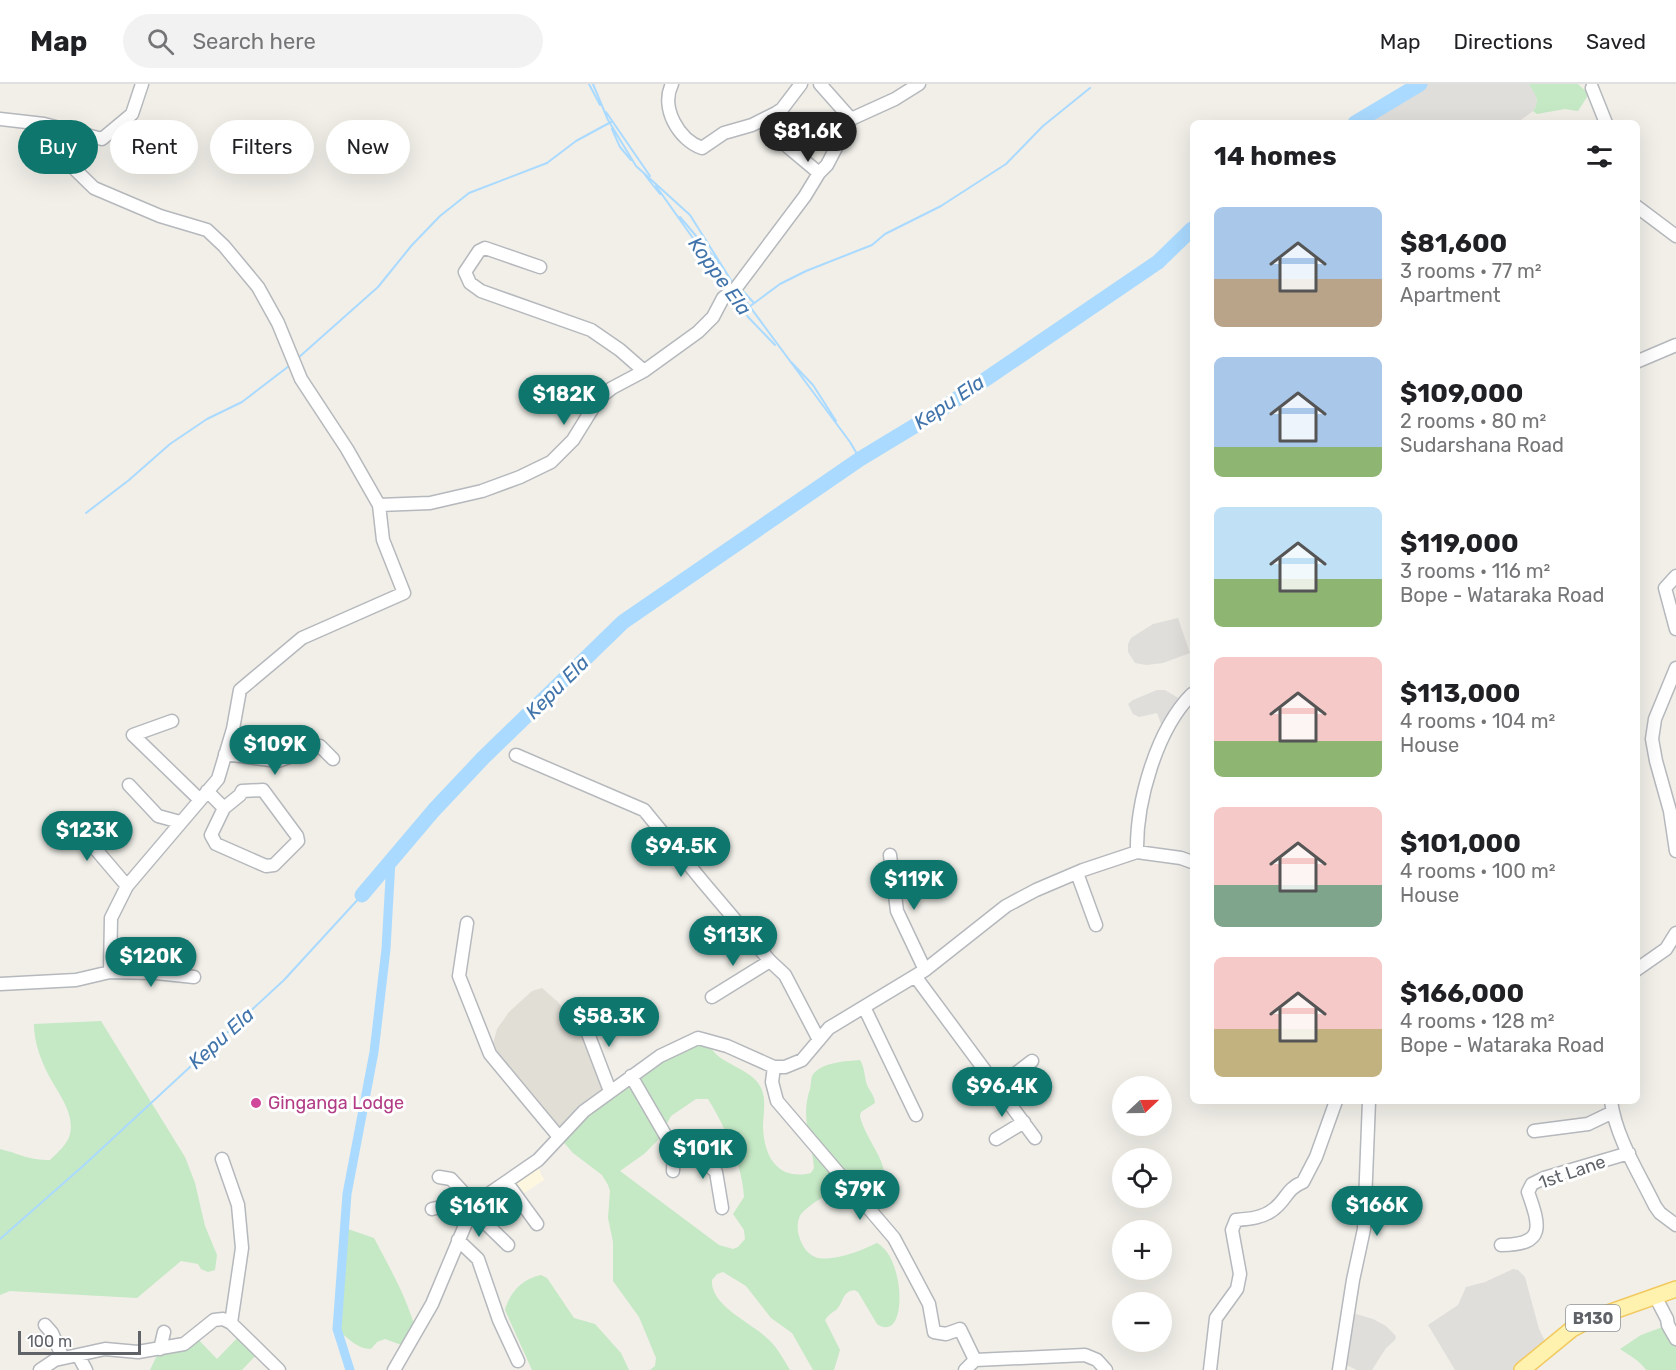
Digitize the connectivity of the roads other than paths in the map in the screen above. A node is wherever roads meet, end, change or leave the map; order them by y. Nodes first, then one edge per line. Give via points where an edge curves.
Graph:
1 (142, 84) edge
2 (672, 84) edge
3 (801, 84) edge
4 (820, 84) edge
5 (919, 84) edge
6 (1592, 88) dead end
7 (0, 119) edge
8 (764, 119) junction
9 (851, 119) junction
10 (1605, 120) edge
11 (18, 121) edge
12 (98, 138) edge
13 (819, 173) junction
14 (80, 174) edge
15 (1640, 209) edge
16 (1676, 236) edge
17 (540, 267) dead end
18 (1676, 345) edge
19 (1640, 360) edge
20 (644, 371) junction
21 (379, 505) junction
22 (1676, 576) edge
23 (1676, 627) edge
24 (1676, 668) edge
25 (1190, 696) edge
26 (172, 721) dead end
27 (225, 754) junction
28 (516, 755) dead end
29 (333, 759) dead end
30 (129, 785) dead end
31 (203, 795) junction
32 (224, 808) junction
33 (70, 819) dead end
34 (180, 822) junction
35 (1676, 851) edge
36 (1137, 852) junction
37 (890, 855) dead end
38 (1190, 861) edge
39 (1077, 873) junction
40 (127, 886) junction
41 (467, 923) dead end
42 (1096, 925) dead end
43 (1676, 933) edge
44 (770, 961) junction
45 (1640, 967) edge
46 (110, 972) junction
47 (920, 973) junction
48 (194, 977) dead end
49 (0, 984) edge
50 (712, 997) dead end
51 (864, 1007) junction
52 (580, 1015) dead end
53 (819, 1040) junction
54 (1032, 1061) dead end
55 (774, 1067) junction
56 (631, 1076) junction
57 (998, 1087) junction
58 (610, 1091) junction
59 (1335, 1104) edge
60 (1369, 1104) edge
61 (1612, 1106) edge
62 (916, 1114) dead end
63 (1024, 1122) junction
64 (1534, 1131) dead end
65 (559, 1137) junction
66 (996, 1138) dead end
67 (1035, 1138) dead end
68 (1629, 1153) junction
69 (675, 1156) junction
70 (222, 1158) dead end
71 (673, 1171) dead end
72 (439, 1177) dead end
73 (507, 1183) junction
74 (473, 1207) junction
75 (722, 1208) dead end
76 (432, 1209) dead end
77 (537, 1224) dead end
78 (1676, 1225) edge
79 (458, 1240) junction
80 (508, 1245) dead end
81 (1501, 1245) dead end
82 (1676, 1289) edge
83 (1655, 1296) junction
84 (231, 1323) junction
85 (45, 1325) dead end
86 (164, 1332) dead end
87 (1676, 1339) edge
88 (160, 1348) junction
89 (78, 1355) junction
90 (63, 1358) junction
91 (518, 1360) dead end
92 (975, 1360) junction
93 (40, 1370) edge
94 (86, 1370) edge
95 (279, 1370) edge
96 (394, 1370) edge
97 (964, 1370) edge
98 (1106, 1370) edge
99 (1210, 1370) edge
100 (1339, 1370) edge
101 (1522, 1370) edge

1 - 12 street via 132,114 102,139
2 - 8 street via 667,93 669,110 680,132 693,145 702,148 724,134
3 - 8 street via 782,109
4 - 9 street
5 - 9 street
6 - 10 street
7 - 11 street
8 - 13 street via 782,142
9 - 13 street
13 - 20 street via 736,288 723,298 713,317
14 - 21 street via 94,188 160,216 207,230 224,246 258,287 301,379
15 - 16 street
17 - 20 street via 485,248 479,250 465,272 470,283 481,291 591,330
18 - 19 street
20 - 21 street via 599,398 573,440 550,462 482,491 430,503
21 - 27 street via 383,540 404,592 302,638 240,690
22 - 23 street via 1665,588
24 - 35 street via 1652,739
25 - 36 street via 1167,730 1149,774 1137,828
26 - 31 street via 133,735
27 - 29 street via 278,761 320,746
27 - 31 street via 218,779
28 - 44 street via 644,810
30 - 34 street via 158,816
31 - 32 street
31 - 34 street
32 - 32 street via 242,791 263,790 298,841 274,865 266,866 216,844 211,835
33 - 40 street
34 - 40 street
36 - 38 street
36 - 39 street
37 - 47 street via 897,911
39 - 42 street
39 - 47 street via 1006,906
40 - 46 street via 111,918
41 - 65 street via 459,976 490,1054
43 - 45 street via 1666,949
44 - 50 street
44 - 53 street via 785,975
46 - 48 street
46 - 49 street via 76,980
47 - 51 street
47 - 57 street
51 - 53 street via 829,1028
51 - 62 street
52 - 58 street
53 - 55 street via 802,1059 785,1067
54 - 57 street
55 - 56 street via 698,1038 660,1056
55 - 92 street via 772,1082 777,1101 894,1238 929,1304 934,1332 946,1334 960,1329
56 - 58 street
56 - 69 street
57 - 63 street
58 - 65 street
59 - 99 street via 1317,1157 1303,1182 1292,1187 1274,1209 1256,1218 1236,1220 1232,1230 1240,1274 1237,1289 1216,1318
60 - 100 street via 1364,1228
61 - 64 street via 1588,1124
61 - 68 street
63 - 66 street
63 - 67 street
65 - 73 street via 538,1160
68 - 78 street via 1655,1206
68 - 81 street, 1st Lane via 1532,1184 1528,1192 1538,1229 1533,1238 1517,1245
69 - 71 street
69 - 75 street via 699,1157 716,1172
70 - 84 street via 238,1206 242,1248
72 - 74 street via 451,1179
73 - 74 street
73 - 77 street
74 - 76 street via 453,1204
74 - 79 street
74 - 80 street
79 - 91 street via 478,1259
79 - 96 street via 432,1304
82 - 83 main road, B130
83 - 87 street
83 - 101 main road, B130 via 1572,1329
84 - 88 street via 214,1320 184,1344
84 - 95 street
85 - 90 street
86 - 88 street
88 - 89 street via 138,1352 105,1349
89 - 90 street
89 - 94 street
90 - 93 street
92 - 97 street
92 - 98 street via 1085,1355

